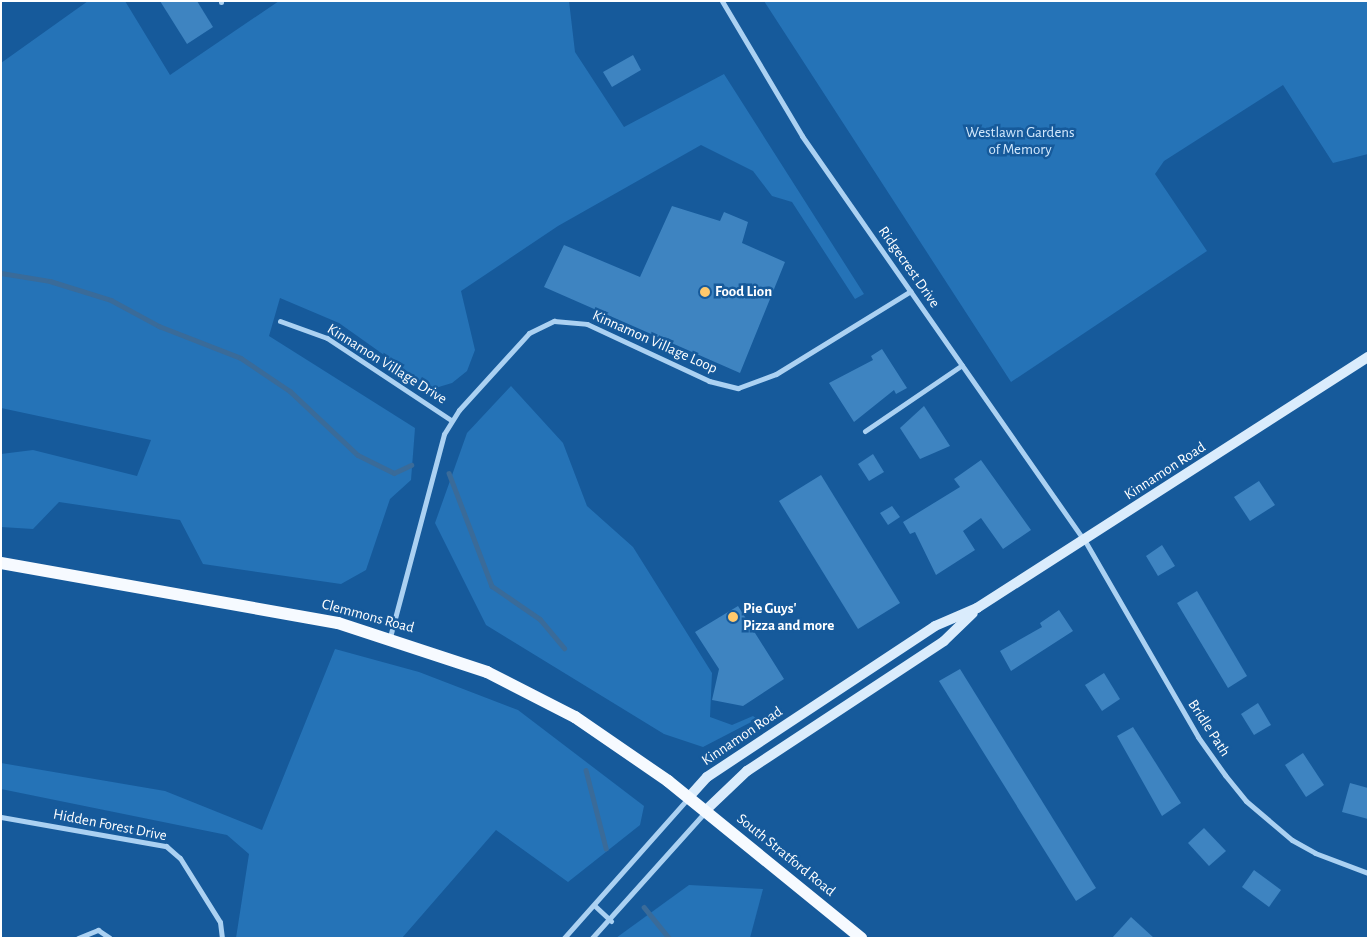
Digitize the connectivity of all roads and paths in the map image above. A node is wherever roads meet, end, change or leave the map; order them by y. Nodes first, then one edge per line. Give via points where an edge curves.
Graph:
1 (722, 1) edge
2 (911, 291) junction
3 (280, 321) dead end
4 (1368, 358) edge
5 (962, 365) junction
6 (452, 420) junction
7 (865, 431) dead end
8 (1085, 541) junction
9 (1, 563) edge
10 (977, 608) junction
11 (390, 637) junction
12 (689, 797) junction
13 (706, 810) junction
14 (1, 817) edge
15 (1368, 873) edge
16 (595, 906) junction
17 (611, 921) junction
18 (78, 938) edge
19 (110, 938) edge
20 (222, 938) edge
21 (564, 938) edge
22 (592, 938) edge
23 (861, 938) edge

1 - 2 street, Ridgecrest Drive via 802,136
2 - 5 street, Ridgecrest Drive
2 - 6 street, Kinnamon Village Loop via 776,374 738,388 709,381 587,324 544,324 518,341
3 - 6 street, Kinnamon Village Drive via 327,338
4 - 8 main road, Kinnamon Road
5 - 7 street
5 - 8 street, Ridgecrest Drive
6 - 11 street, Kinnamon Village Loop via 434,461
8 - 10 main road, Kinnamon Road
8 - 15 street, Bridle Path via 1198,737 1246,801 1315,854
9 - 11 main road, Clemmons Road via 296,614
10 - 12 main road, Kinnamon Road via 935,626 860,675 707,777
10 - 13 main road, Kinnamon Road via 944,641 747,771
11 - 12 main road, Clemmons Road via 487,672 538,697
12 - 13 main road, South Stratford Road
12 - 16 street, Kinnamon Road
13 - 17 street, Kinnamon Road
13 - 23 main road, South Stratford Road
14 - 20 street, Hidden Forest Drive via 166,846 180,858 220,922
16 - 17 street
16 - 21 street, Kinnamon Road
17 - 22 street, Kinnamon Road
18 - 19 street via 98,930

